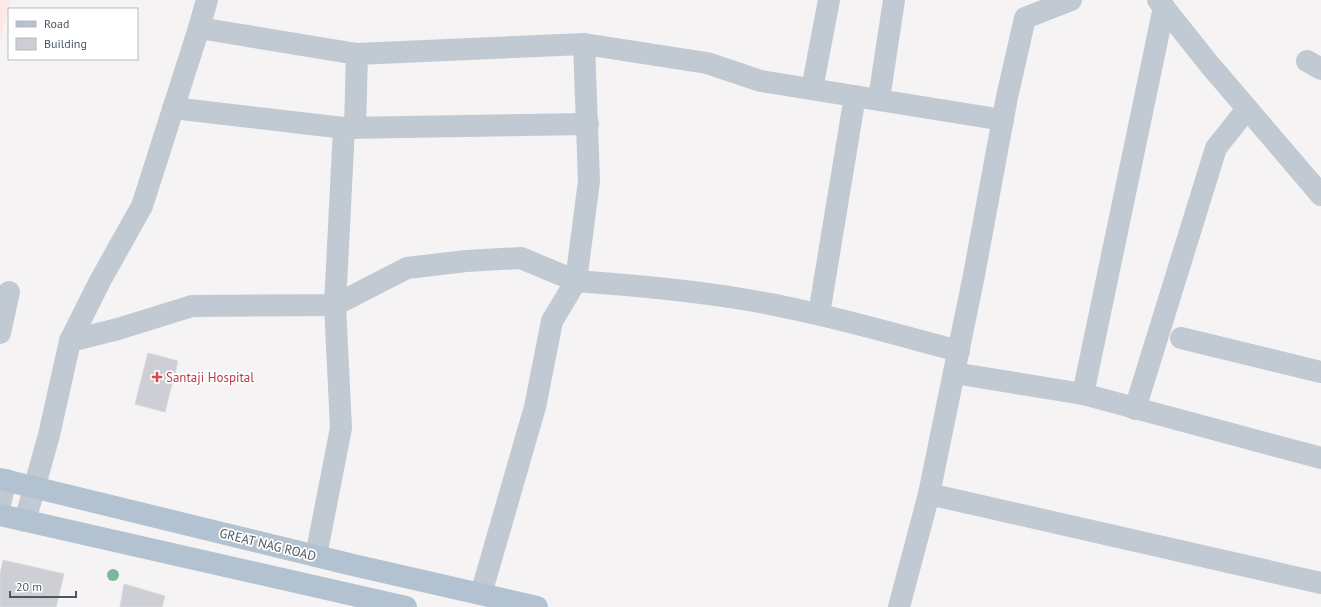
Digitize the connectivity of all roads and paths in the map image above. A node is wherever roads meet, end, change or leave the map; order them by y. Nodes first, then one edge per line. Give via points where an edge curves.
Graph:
1 (207, 0) edge
2 (829, 0) edge
3 (894, 0) edge
4 (1071, 0) edge
5 (1161, 4) edge
6 (199, 28) junction
7 (584, 44) junction
8 (357, 54) junction
9 (812, 89) junction
10 (855, 96) junction
11 (879, 99) junction
12 (174, 108) junction
13 (1248, 109) junction
14 (1003, 120) junction
15 (588, 124) junction
16 (349, 128) junction
17 (1321, 195) edge
18 (576, 281) junction
19 (9, 292) dead end
20 (335, 305) junction
21 (819, 314) junction
22 (0, 333) edge
23 (1181, 338) dead end
24 (70, 341) junction
25 (959, 351) junction
26 (954, 372) junction
27 (1321, 372) edge
28 (1083, 394) junction
29 (1135, 409) junction
30 (1321, 458) edge
31 (3, 480) edge
32 (35, 487) junction
33 (929, 494) junction
34 (0, 504) edge
35 (0, 515) edge
36 (25, 521) junction
37 (316, 556) junction
38 (1321, 583) edge
39 (481, 594) junction
40 (406, 607) edge
41 (537, 607) edge
42 (899, 607) edge

1 - 6 street
2 - 9 street
3 - 11 street
4 - 14 street via 1025,18
5 - 13 street
5 - 28 street
6 - 8 street
6 - 12 street
7 - 8 street
7 - 9 street via 707,63 761,81
7 - 15 street
8 - 16 street
9 - 10 street
10 - 11 street
10 - 21 street
11 - 14 street
12 - 16 street
12 - 24 street via 142,206
13 - 17 street
13 - 29 street via 1216,148
14 - 25 street
15 - 16 street
15 - 18 street via 589,181
16 - 20 street
18 - 20 street via 521,258 466,261 407,268
18 - 21 street via 623,284 742,299
18 - 39 street via 552,321 535,407
19 - 22 street
20 - 24 street via 192,306
20 - 37 street via 341,428
21 - 25 street
23 - 27 street
24 - 32 street
25 - 26 street
26 - 28 street
26 - 33 street
28 - 29 street
29 - 30 street
31 - 32 main road, GREAT NAG ROAD
31 - 34 street
32 - 36 street
32 - 37 main road, GREAT NAG ROAD
33 - 38 street
33 - 42 street
35 - 36 main road
36 - 40 main road
37 - 39 main road, GREAT NAG ROAD
39 - 41 main road, GREAT NAG ROAD

